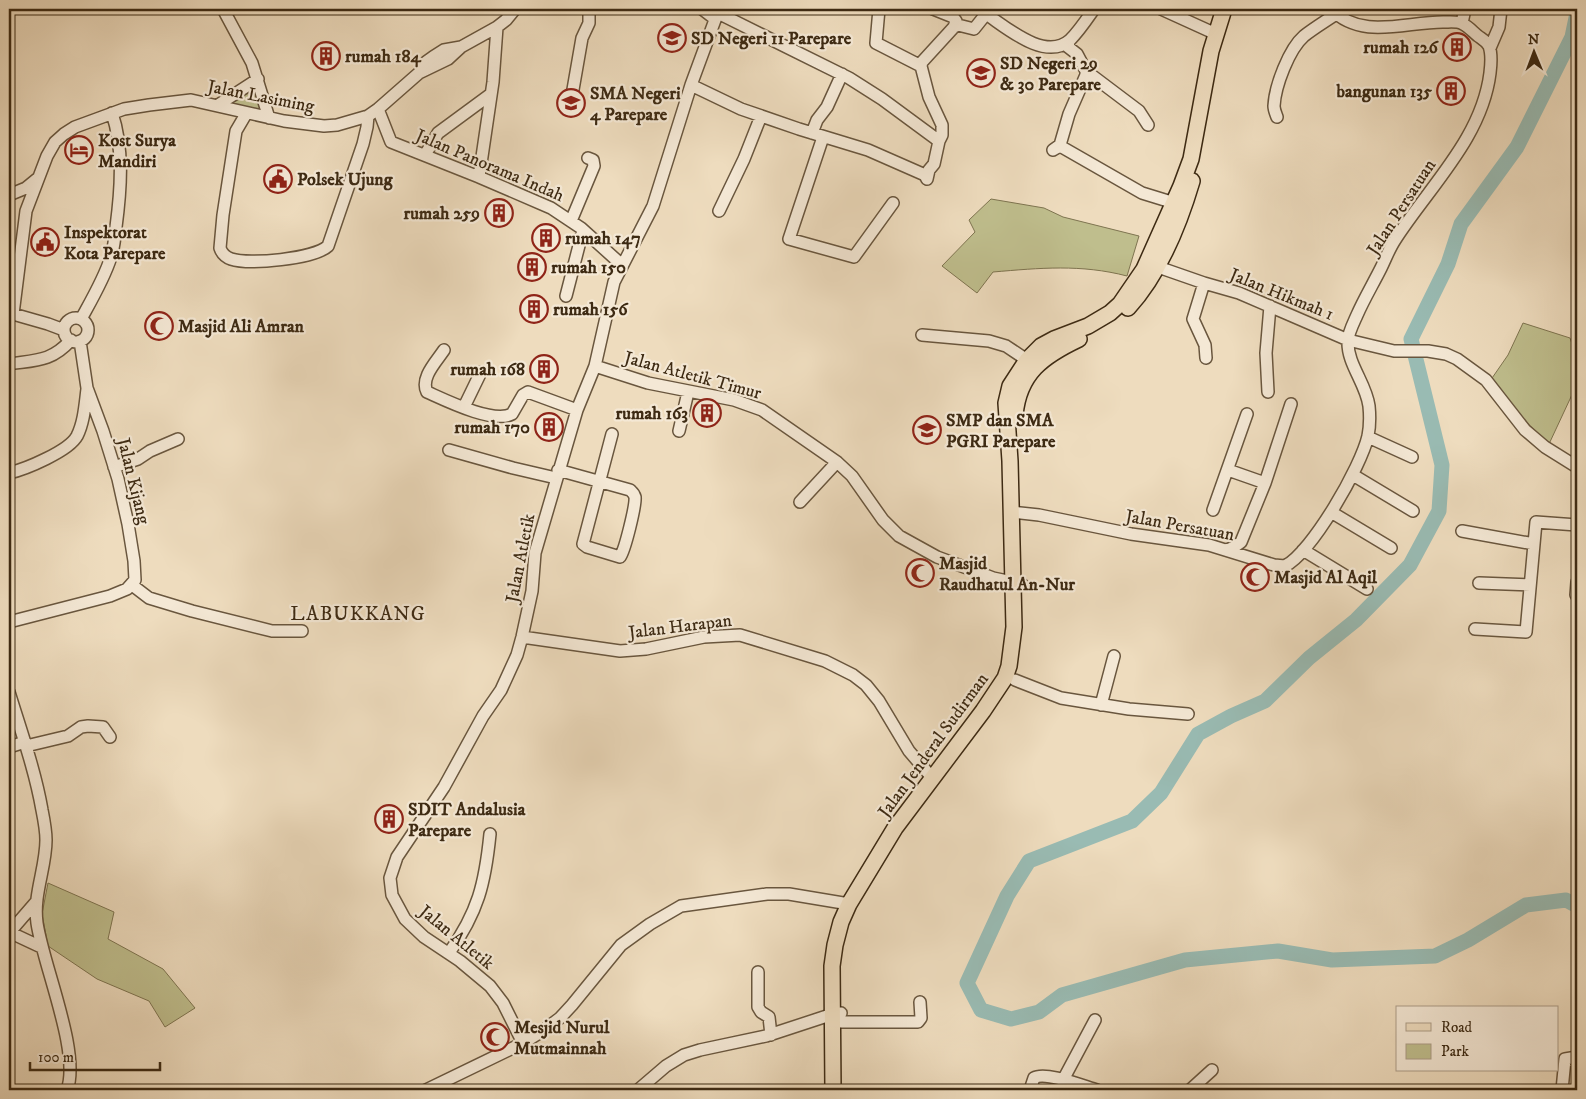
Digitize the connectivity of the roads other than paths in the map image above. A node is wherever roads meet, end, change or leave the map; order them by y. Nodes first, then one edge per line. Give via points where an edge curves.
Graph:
1 (223, 9) edge
2 (515, 9) edge
3 (590, 9) edge
4 (702, 9) edge
5 (879, 9) edge
6 (933, 9) edge
7 (1094, 9) edge
8 (1164, 9) edge
9 (1224, 9) edge
10 (1232, 9) edge
11 (1466, 9) edge
12 (1501, 9) edge
13 (988, 11) edge
14 (1334, 11) edge
15 (717, 13) edge
16 (1462, 23) junction
17 (496, 26) junction
18 (954, 27) junction
19 (1216, 34) junction
20 (1069, 41) junction
21 (1490, 48) junction
22 (921, 66) junction
23 (1086, 71) junction
24 (842, 74) junction
25 (258, 79) junction
26 (691, 85) junction
27 (491, 94) junction
28 (571, 101) dead end
29 (218, 105) junction
30 (378, 109) junction
31 (112, 113) junction
32 (246, 114) junction
33 (368, 116) junction
34 (761, 116) junction
35 (1277, 117) dead end
36 (269, 118) junction
37 (1148, 125) dead end
38 (812, 133) junction
39 (824, 137) junction
40 (939, 141) junction
41 (425, 156) junction
42 (588, 158) dead end
43 (479, 177) junction
44 (37, 179) junction
45 (9, 196) edge
46 (893, 203) dead end
47 (1179, 205) junction
48 (26, 210) junction
49 (719, 211) dead end
50 (571, 220) junction
51 (583, 230) junction
52 (622, 265) junction
53 (1158, 267) junction
54 (1204, 284) junction
55 (566, 296) dead end
56 (1270, 306) junction
57 (11, 314) edge
58 (80, 319) junction
59 (64, 330) junction
60 (922, 335) dead end
61 (1348, 340) junction
62 (75, 341) junction
63 (444, 350) dead end
64 (1206, 358) dead end
65 (1027, 360) junction
66 (9, 364) edge
67 (595, 366) junction
68 (481, 372) dead end
69 (87, 388) junction
70 (688, 392) junction
71 (1268, 392) dead end
72 (1291, 404) dead end
73 (464, 407) junction
74 (577, 410) junction
75 (1248, 414) dead end
76 (679, 431) dead end
77 (612, 434) dead end
78 (1368, 437) junction
79 (178, 439) dead end
80 (449, 450) dead end
81 (1412, 457) dead end
82 (837, 462) junction
83 (114, 467) junction
84 (1577, 467) edge
85 (1228, 470) junction
86 (9, 473) edge
87 (557, 474) junction
88 (1353, 474) junction
89 (599, 482) junction
90 (1265, 483) junction
91 (800, 502) dead end
92 (1213, 510) dead end
93 (1413, 511) dead end
94 (1331, 512) junction
95 (1016, 513) junction
96 (1577, 525) edge
97 (1462, 531) dead end
98 (1534, 544) junction
99 (1391, 548) dead end
100 (1227, 550) junction
101 (1304, 550) junction
102 (1577, 582) edge
103 (1479, 583) dead end
104 (1018, 584) junction
105 (132, 585) junction
106 (1530, 585) junction
107 (1367, 589) dead end
108 (1577, 595) edge
109 (9, 622) edge
110 (1475, 629) dead end
111 (302, 632) dead end
112 (522, 638) junction
113 (1114, 656) dead end
114 (1015, 680) junction
115 (9, 692) edge
116 (1101, 705) junction
117 (1188, 714) dead end
118 (110, 737) dead end
119 (25, 744) junction
120 (9, 747) edge
121 (935, 776) junction
122 (908, 820) junction
123 (490, 834) dead end
124 (35, 903) junction
125 (849, 904) junction
126 (9, 932) edge
127 (42, 948) junction
128 (449, 953) junction
129 (758, 972) dead end
130 (920, 1002) dead end
131 (838, 1016) junction
132 (1095, 1020) dead end
133 (771, 1034) junction
134 (523, 1043) junction
135 (1577, 1057) edge
136 (1212, 1070) dead end
137 (1064, 1080) junction
138 (67, 1090) edge
139 (426, 1090) edge
140 (638, 1090) edge
141 (833, 1090) edge
142 (843, 1090) edge
143 (1030, 1090) edge
144 (1095, 1090) edge
145 (1190, 1090) edge
146 (1562, 1090) edge

1 - 25 street
2 - 17 street, Jalan Lasiming
3 - 28 street
4 - 15 street
5 - 22 street via 876,43
6 - 18 street via 953,17 956,21
7 - 20 street
8 - 19 street
9 - 19 main road, Jalan Jenderal Sudirman
10 - 47 main road, Jalan Jenderal Sudirman via 1215,72 1200,154
11 - 16 street
12 - 21 street via 1499,27
13 - 18 street via 974,29 958,24
13 - 20 street via 1029,43 1060,46
14 - 16 street via 1359,24 1384,28 1438,22
14 - 35 street via 1305,35 1290,56 1276,94 1274,108
15 - 24 street
15 - 26 street, Jalan Atletik
16 - 21 street
17 - 27 street
17 - 30 street, Jalan Lasiming via 461,47 444,50 426,62 419,73
18 - 22 street
19 - 47 main road, Jalan Jenderal Sudirman
20 - 23 street via 1068,47 1077,54
21 - 61 street, Jalan Persatuan via 1491,69 1486,98 1473,128 1388,252
22 - 40 street via 926,91 942,125
23 - 37 street via 1139,111
23 - 47 street via 1060,145 1053,150 1060,146 1142,193
24 - 38 street
24 - 40 street
25 - 29 street
25 - 36 street
26 - 34 street
26 - 52 street, Jalan Atletik via 653,206
27 - 41 street via 438,133
27 - 43 street
29 - 31 street, Jalan Lasiming via 191,100
29 - 32 street, Jalan Lasiming
30 - 33 street, Jalan Lasiming
30 - 41 street, Jalan Panorama Indah via 391,142
31 - 44 street, Jalan Lasiming via 64,134 46,156
31 - 58 street via 121,168 114,243 96,294
32 - 33 street via 236,131 220,248 230,259 248,261 283,259 317,252 328,246 363,144
32 - 36 street, Jalan Lasiming
33 - 36 street, Jalan Lasiming via 324,126
34 - 38 street
34 - 49 street
38 - 39 street
39 - 40 street via 868,150 925,175 927,179
39 - 46 street via 790,239 854,257
41 - 43 street, Jalan Panorama Indah
42 - 50 street via 593,160 594,166
43 - 50 street, Jalan Panorama Indah
44 - 45 street
44 - 48 street, Jalan Lasiming
45 - 48 street
47 - 53 main road, Jalan Jenderal Sudirman
47 - 65 main road, Jalan Jenderal Sudirman via 1144,269 1120,304 1088,326 1042,346
48 - 57 street, Jalan Lasiming
50 - 51 street, Jalan Panorama Indah
51 - 52 street, Jalan Panorama Indah
51 - 55 street
52 - 67 street, Jalan Atletik via 610,296
53 - 54 street, Jalan Hikmah 1
53 - 95 main road, Jalan Jenderal Sudirman via 1118,318 1108,326 1056,350 1039,362 1022,385 1014,416 1020,481
54 - 56 street, Jalan Hikmah 1 via 1239,293
54 - 64 street via 1193,319 1205,345
56 - 61 street, Jalan Hikmah 1
56 - 71 street via 1266,353
57 - 59 street
58 - 59 street via 69,320
58 - 62 street via 86,322 88,330 86,337
59 - 62 street via 66,336
60 - 65 street via 990,342 1006,346
61 - 78 street, Jalan Persatuan via 1366,391 1370,422
61 - 84 street, Jalan Hikmah 1 via 1394,351 1446,354 1457,359 1486,380 1525,430
62 - 66 street via 48,358
62 - 69 street
63 - 73 street via 426,378 425,390
65 - 95 main road, Jalan Jenderal Sudirman via 1010,386 1006,403
67 - 70 street, Jalan Atletik Timur
67 - 74 street, Jalan Atletik
68 - 73 street
69 - 83 street, Jalan Kijang
69 - 86 street via 81,425 73,442
70 - 76 street
70 - 82 street, Jalan Atletik Timur via 734,400 762,410
72 - 90 street
73 - 74 street via 508,416 523,394 528,392
74 - 87 street, Jalan Atletik
75 - 85 street
77 - 89 street
78 - 81 street
78 - 88 street, Jalan Persatuan
79 - 83 street
80 - 87 street via 512,468
82 - 91 street
82 - 104 street, Jalan Atletik Timur via 852,476 883,520 899,536 937,557
83 - 105 street, Jalan Kijang via 134,561 135,580
85 - 90 street
85 - 92 street
87 - 89 street
87 - 112 street, Jalan Atletik via 535,553 532,591
88 - 93 street
88 - 94 street, Jalan Persatuan
89 - 89 street via 630,490 634,496 629,531 622,555 618,558 587,548 584,544
90 - 100 street via 1241,542
94 - 99 street
94 - 101 street, Jalan Persatuan
95 - 100 street, Jalan Persatuan via 1039,514
95 - 104 main road, Jalan Jenderal Sudirman
96 - 98 street via 1536,522
97 - 98 street
98 - 106 street
100 - 101 street, Jalan Persatuan via 1284,566
101 - 107 street
102 - 108 street
103 - 106 street
104 - 114 main road, Jalan Jenderal Sudirman via 1022,652
104 - 121 main road, Jalan Jenderal Sudirman via 1012,650 1005,678
105 - 109 street via 110,596
105 - 111 street via 149,598 192,611 272,631
106 - 110 street via 1526,632
112 - 121 street, Jalan Harapan via 620,651 704,637 740,635 825,661 866,685 909,751 928,773
112 - 128 street, Jalan Atletik via 501,690 444,788 397,857 390,878 392,895 405,919 424,937
113 - 116 street
114 - 116 street via 1060,698
114 - 122 main road, Jalan Jenderal Sudirman via 987,721
115 - 119 street
116 - 117 street
118 - 119 street via 103,727 88,726 68,736
119 - 120 street
119 - 124 street via 39,790 46,838
121 - 122 main road, Jalan Jenderal Sudirman
122 - 125 main road, Jalan Jenderal Sudirman via 876,858
122 - 131 main road, Jalan Jenderal Sudirman via 852,923 840,963
123 - 128 street via 486,870 475,911
124 - 126 street
124 - 127 street
125 - 131 main road, Jalan Jenderal Sudirman via 841,922 832,966
125 - 134 street via 767,894 681,906 621,945 560,1018
126 - 127 street
127 - 138 street via 70,1058
128 - 134 street, Jalan Atletik via 490,986 503,1003
129 - 133 street via 758,1007 760,1012 769,1016
130 - 131 street via 921,1018 918,1022
131 - 133 street
131 - 141 main road, Jalan Jenderal Sudirman
131 - 142 main road, Jalan Jenderal Sudirman
132 - 137 street
133 - 140 street via 684,1055
134 - 139 street
135 - 146 street via 1565,1059
136 - 145 street
137 - 143 street via 1036,1076
137 - 144 street

